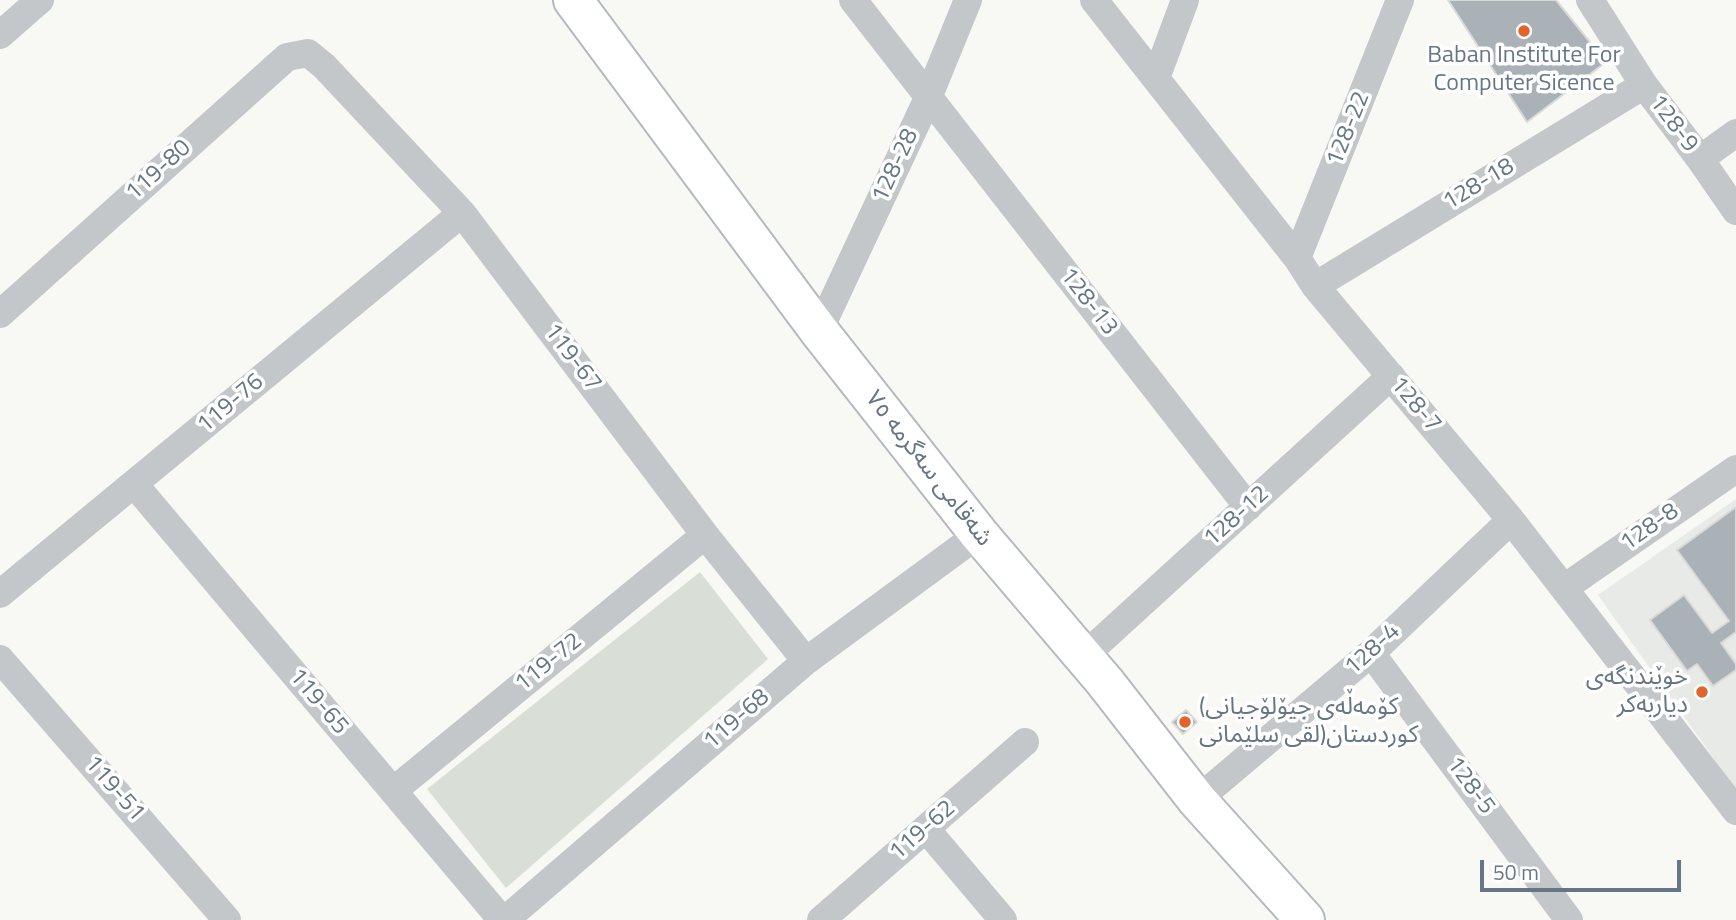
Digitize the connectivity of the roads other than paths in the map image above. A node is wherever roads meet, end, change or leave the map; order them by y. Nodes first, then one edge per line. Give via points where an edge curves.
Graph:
1 (40, 0) edge
2 (573, 0) edge
3 (853, 0) edge
4 (968, 0) edge
5 (1094, 0) edge
6 (1185, 0) edge
7 (1401, 0) edge
8 (1590, 0) edge
9 (0, 35) edge
10 (324, 66) joint
11 (1156, 78) junction
12 (1644, 85) junction
13 (928, 97) junction
14 (1736, 133) edge
15 (1700, 159) junction
16 (1736, 211) edge
17 (462, 213) junction
18 (1297, 258) junction
19 (1315, 286) junction
20 (0, 314) edge
21 (819, 331) junction
22 (1391, 376) junction
23 (1736, 469) edge
24 (134, 484) junction
25 (1248, 507) junction
26 (1511, 520) junction
27 (979, 534) junction
28 (705, 535) junction
29 (1564, 588) junction
30 (0, 594) edge
31 (1371, 653) junction
32 (1083, 657) junction
33 (0, 659) edge
34 (806, 661) junction
35 (1025, 742) dead end
36 (393, 791) junction
37 (1196, 800) junction
38 (1736, 811) edge
39 (926, 829) junction
40 (227, 920) edge
41 (504, 920) edge
42 (821, 920) edge
43 (1003, 920) edge
44 (1305, 920) edge
45 (1569, 920) edge

1 - 9 street
2 - 21 street, شەقامی سەگرمە ٧٥
3 - 13 street, 128-13
4 - 13 street, 128-28
5 - 11 street, 128-7
6 - 11 street
7 - 18 street, 128-22
8 - 12 street, 128-9
10 - 17 street, 119-67
10 - 20 street, 119-80 via 309,53 287,57
11 - 18 street, 128-7
12 - 15 street, 128-9
12 - 19 street, 128-18
13 - 21 street, 128-28
13 - 25 street, 128-13
14 - 15 street
15 - 16 street, 128-9
17 - 24 street, 119-76
17 - 28 street, 119-67
18 - 19 street, 128-7
19 - 22 street, 128-7
21 - 27 street, شەقامی سەگرمە ٧٥
22 - 25 street, 128-12
22 - 26 street, 128-7
23 - 29 street, 128-8
24 - 30 street, 119-76
24 - 36 street, 119-65
25 - 32 street, 128-12
26 - 29 street, 128-7
26 - 31 street, 128-4
27 - 32 street, شەقامی سەگرمە ٧٥
27 - 34 street, 119-68
28 - 34 street, 119-67
28 - 36 street, 119-72
29 - 38 street, 128-7
31 - 37 street, 128-4
31 - 45 street, 128-5
32 - 37 street, شەقامی سەگرمە ٧٥
33 - 40 street, 119-51
34 - 41 street, 119-68
35 - 39 street, 119-62
36 - 41 street, 119-65
37 - 44 street, شەقامی سەگرمە ٧٥
39 - 42 street, 119-62
39 - 43 street

